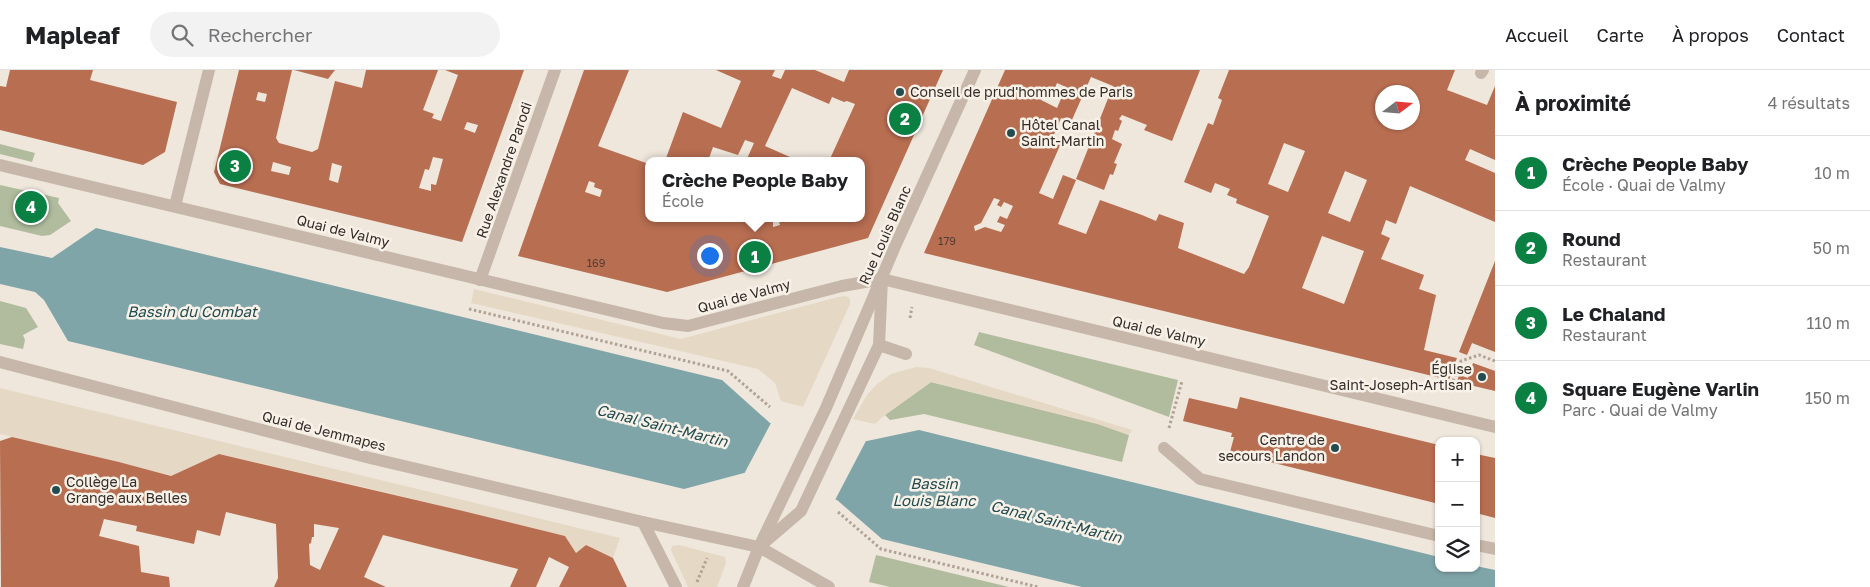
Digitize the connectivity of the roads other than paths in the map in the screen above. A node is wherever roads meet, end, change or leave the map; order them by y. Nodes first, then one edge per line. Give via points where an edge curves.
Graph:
1 (209, 70) edge
2 (555, 70) edge
3 (975, 70) edge
4 (0, 164) edge
5 (176, 206) junction
6 (882, 279) junction
7 (480, 280) junction
8 (879, 345) junction
9 (906, 354) dead end
10 (0, 362) edge
11 (1495, 427) edge
12 (1164, 448) dead end
13 (643, 522) junction
14 (1435, 535) edge
15 (759, 546) junction
16 (1480, 546) edge
17 (1495, 549) edge
18 (676, 587) edge
19 (743, 587) edge
20 (830, 587) edge

1 - 5 street
2 - 7 street, Rue Alexandre Parodi
3 - 6 street, Rue Louis Blanc
4 - 5 street, Quai de Valmy
5 - 7 street, Quai de Valmy
6 - 7 street, Quai de Valmy via 842,286 688,326
6 - 8 street
6 - 11 street, Quai de Valmy
6 - 15 street, Rue Louis Blanc
8 - 9 street
8 - 15 street via 801,511
10 - 13 street, Quai de Jemmapes via 370,458
12 - 14 street via 1200,479
13 - 15 street, Quai de Jemmapes
13 - 18 street
15 - 19 street
15 - 20 street, Quai de Jemmapes
16 - 17 street

